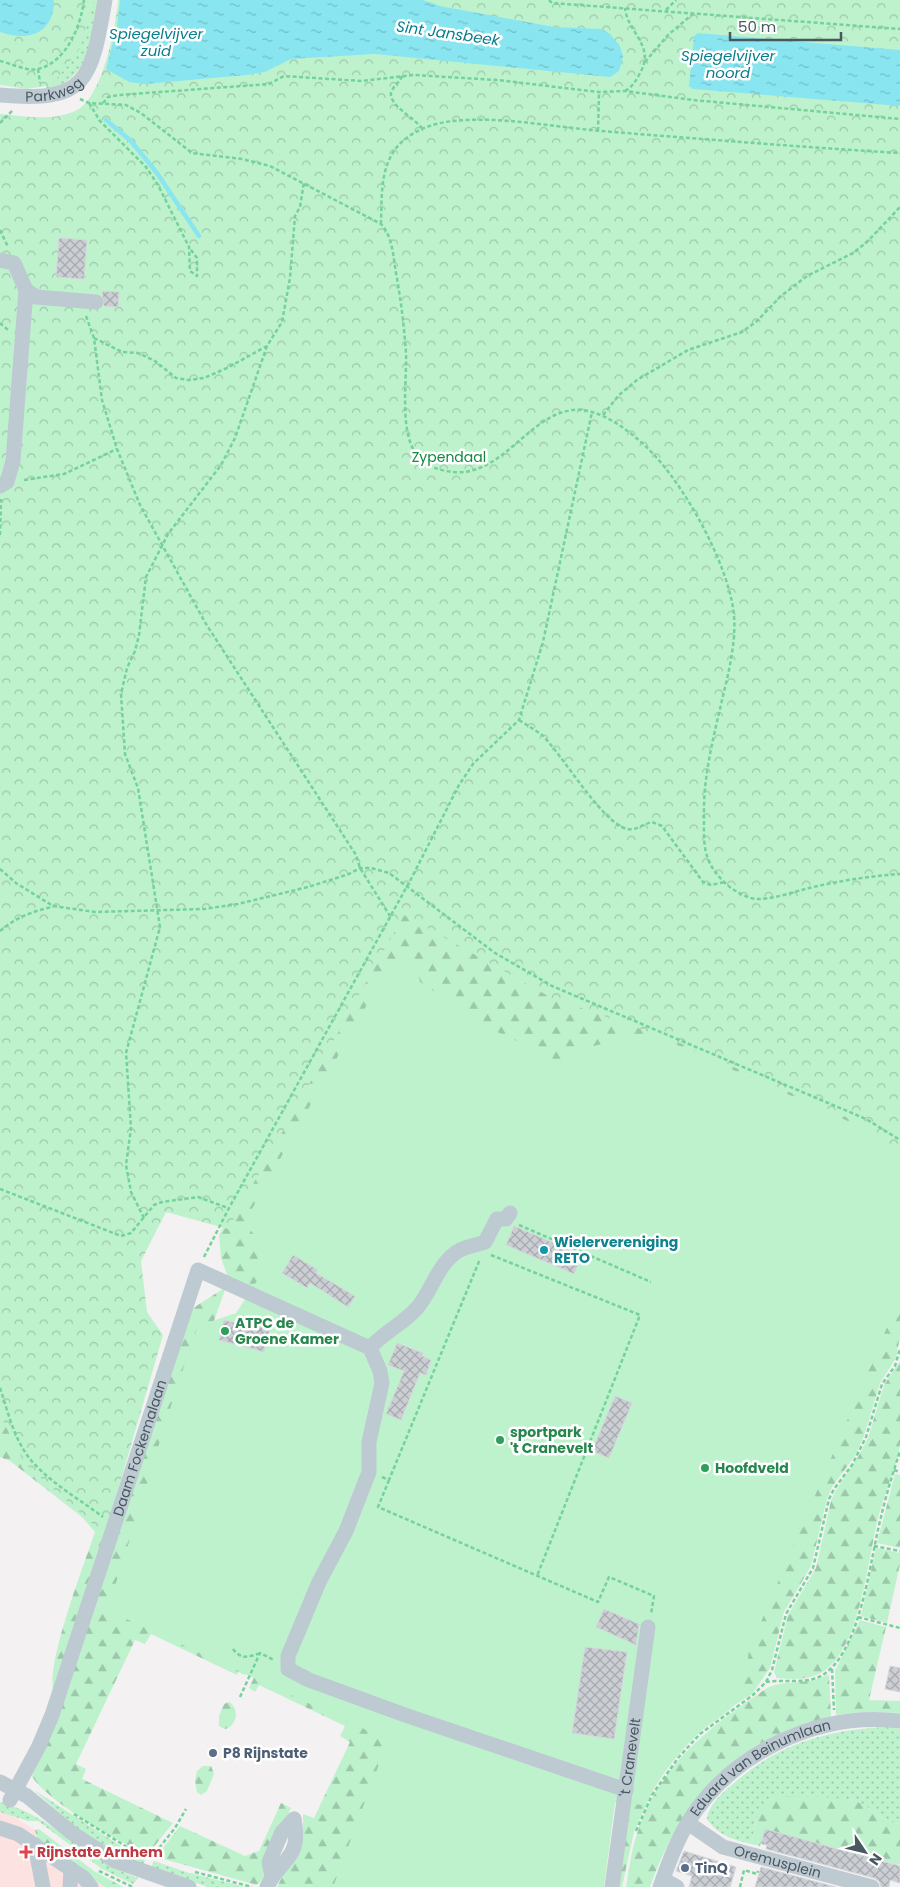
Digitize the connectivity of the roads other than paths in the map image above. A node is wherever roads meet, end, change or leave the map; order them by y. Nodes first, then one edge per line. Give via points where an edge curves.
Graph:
1 (105, 0) edge
2 (0, 95) edge
3 (0, 260) edge
4 (26, 290) junction
5 (96, 302) dead end
6 (3, 487) edge
7 (508, 1216) road end
8 (370, 1348) junction
9 (648, 1627) road end
10 (900, 1721) edge
11 (0, 1782) edge
12 (626, 1790) junction
13 (9, 1795) edge
14 (688, 1823) junction
15 (0, 1828) edge
16 (35, 1845) junction
17 (71, 1869) junction
18 (42, 1883) edge
19 (662, 1883) edge
20 (70, 1887) edge
21 (91, 1887) edge
22 (189, 1887) edge
23 (612, 1887) edge
24 (677, 1887) edge
25 (872, 1887) edge

1 - 2 street, Parkweg via 92,58 82,79 69,91 51,96
3 - 4 street via 14,263
4 - 5 street via 36,297
4 - 6 street via 13,461
7 - 8 street via 497,1219 480,1247 461,1250 450,1257 418,1307
8 - 12 street via 382,1383 369,1442 368,1472 346,1531 319,1582 286,1661 288,1669 396,1712
8 - 13 street, Daam Fockemalaan via 198,1270 52,1715 39,1746
9 - 12 street, 't Cranevelt
10 - 14 street, Eduard van Beinumlaan via 858,1720 790,1737 746,1762 716,1787
11 - 13 street
12 - 23 street, 't Cranevelt
13 - 22 street via 56,1821 115,1861
14 - 19 street, Eduard van Beinumlaan via 675,1846
14 - 25 street, Oremusplein via 723,1847
15 - 16 street
16 - 17 street
16 - 18 street
17 - 20 street
17 - 21 street
19 - 24 street, Eduard van Beinumlaan

